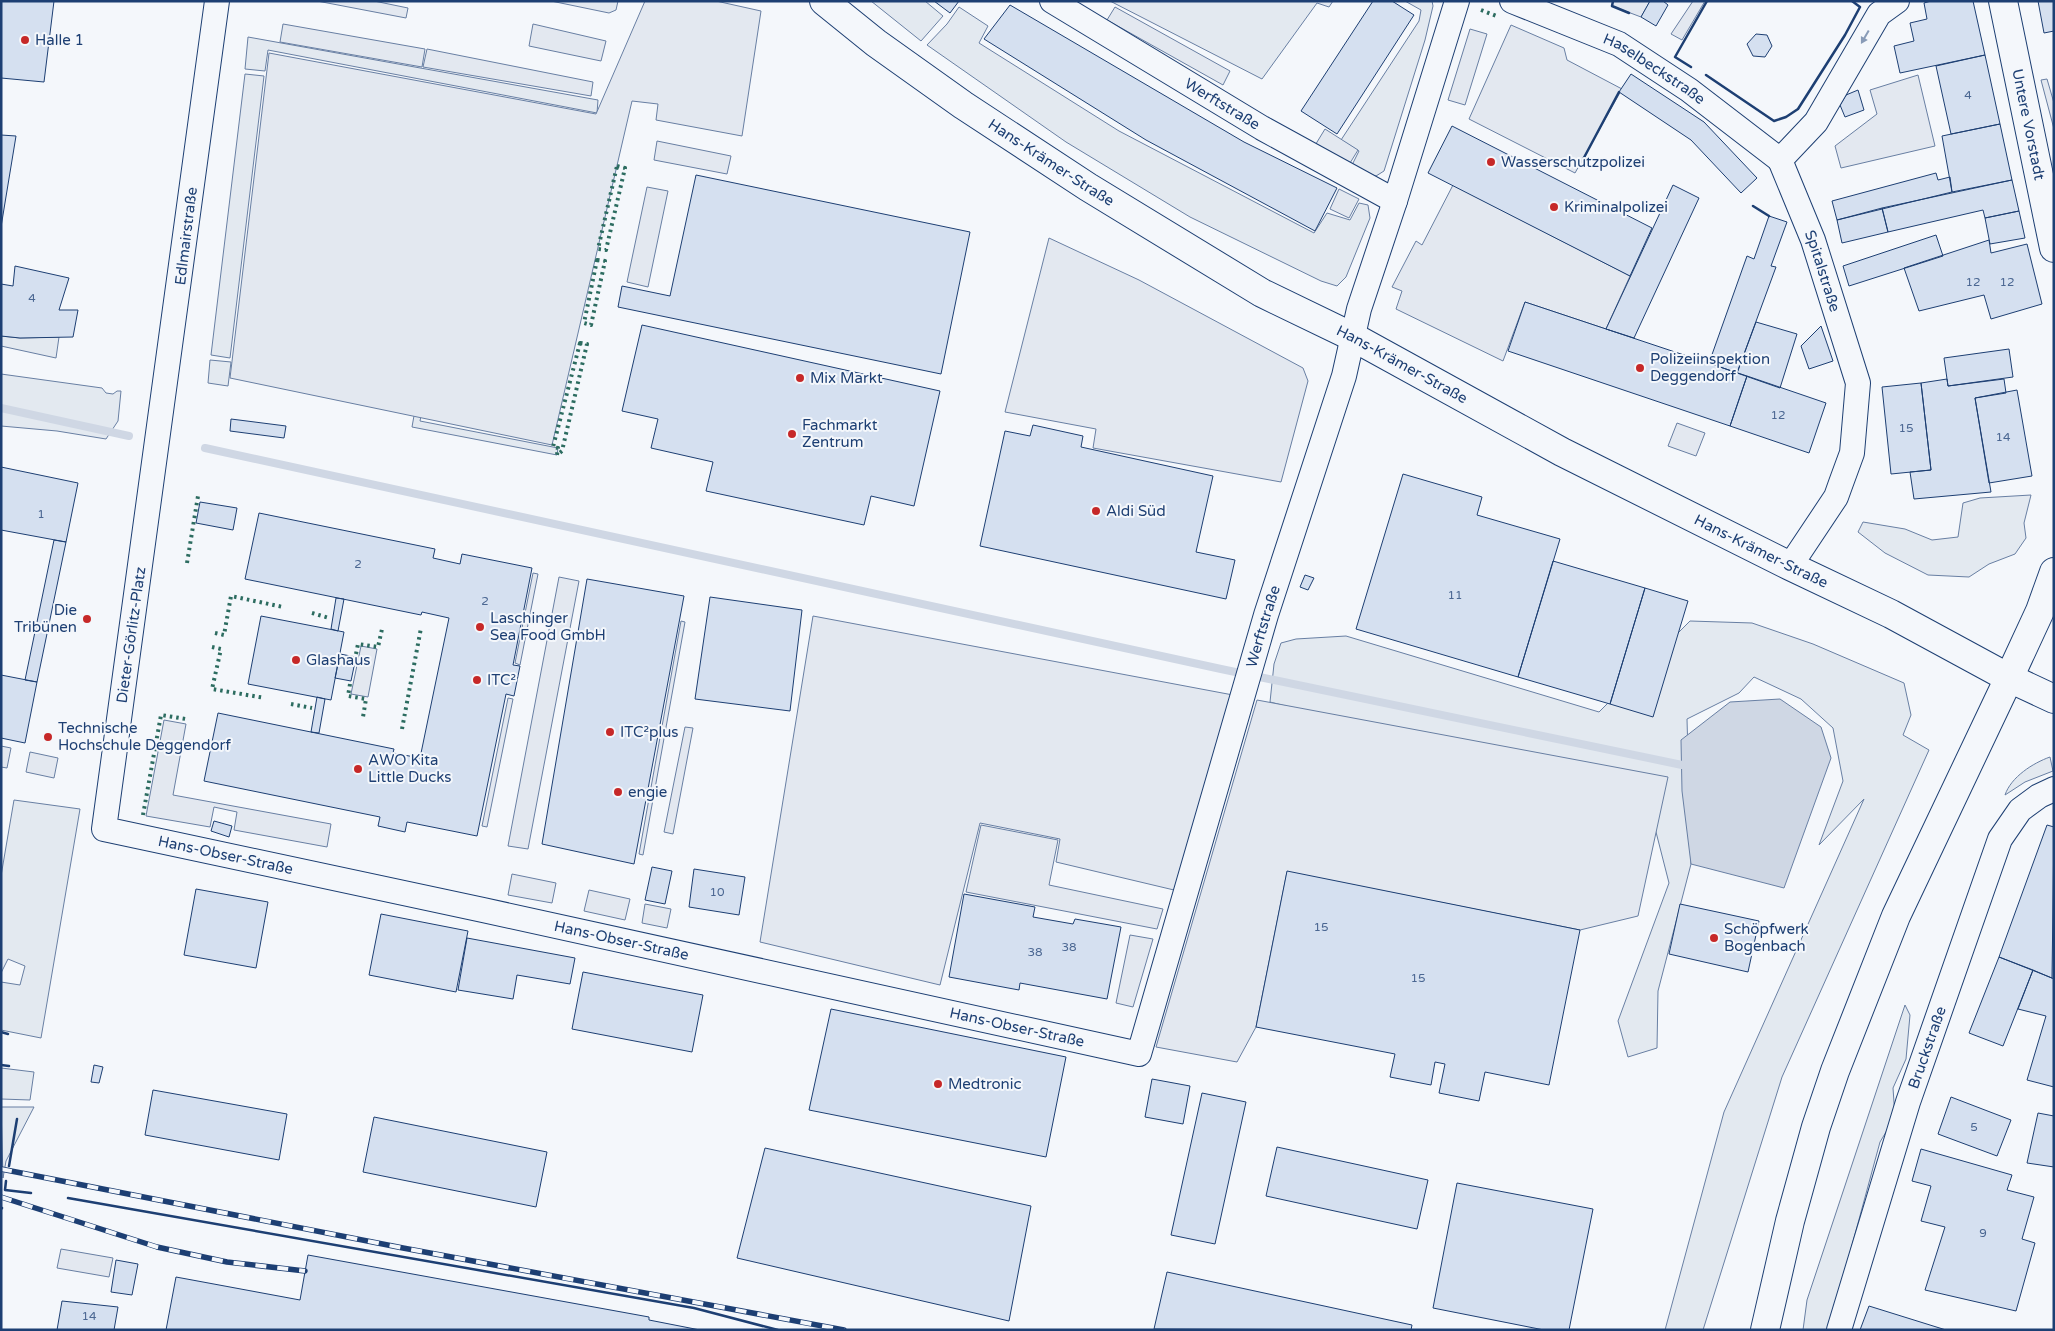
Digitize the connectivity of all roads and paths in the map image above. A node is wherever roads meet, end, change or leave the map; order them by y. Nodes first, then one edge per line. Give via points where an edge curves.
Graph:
1 (217, 1) edge
2 (824, 1) edge
3 (1052, 1) edge
4 (1457, 1) edge
5 (1512, 1) edge
6 (1897, 1) edge
7 (2002, 1) edge
8 (1780, 160) junction
9 (1395, 201) junction
10 (2054, 248) edge
11 (1353, 337) junction
12 (154, 471) joint
13 (1790, 566) junction
14 (2054, 572) edge
15 (2009, 678) junction
16 (2054, 699) edge
17 (2054, 789) edge
18 (104, 829) joint
19 (1139, 1054) joint
20 (1765, 1330) edge
21 (1839, 1330) edge

1 - 12 street, Edlmairstraße
2 - 11 main road, Hans-Krämer-Straße via 955,99 1088,187 1262,293
3 - 9 street, Werftstraße via 1262,128
4 - 9 street, Werftstraße
5 - 8 street, Haselbeckstraße via 1619,44 1688,90
6 -> 8 street via 1878,14 1816,122
7 - 10 main road, Untere Vorstadt
8 - 13 street, Spitalstraße via 1813,240 1858,383 1852,453 1839,490
9 - 11 street, Werftstraße via 1359,309
11 - 13 main road, Hans-Krämer-Straße via 1562,452
11 - 19 street, Werftstraße via 1344,376 1258,642
12 - 18 street, Dieter-Görlitz-Platz
13 - 15 main road, Hans-Krämer-Straße via 1891,614
14 - 15 main road
15 - 16 main road, Hans-Krämer-Straße
15 - 20 main road via 1896,916 1835,1071 1790,1221
17 - 21 street, Bruckstraße via 2020,810 2000,840 1908,1102
18 - 19 street, Hans-Obser-Straße

